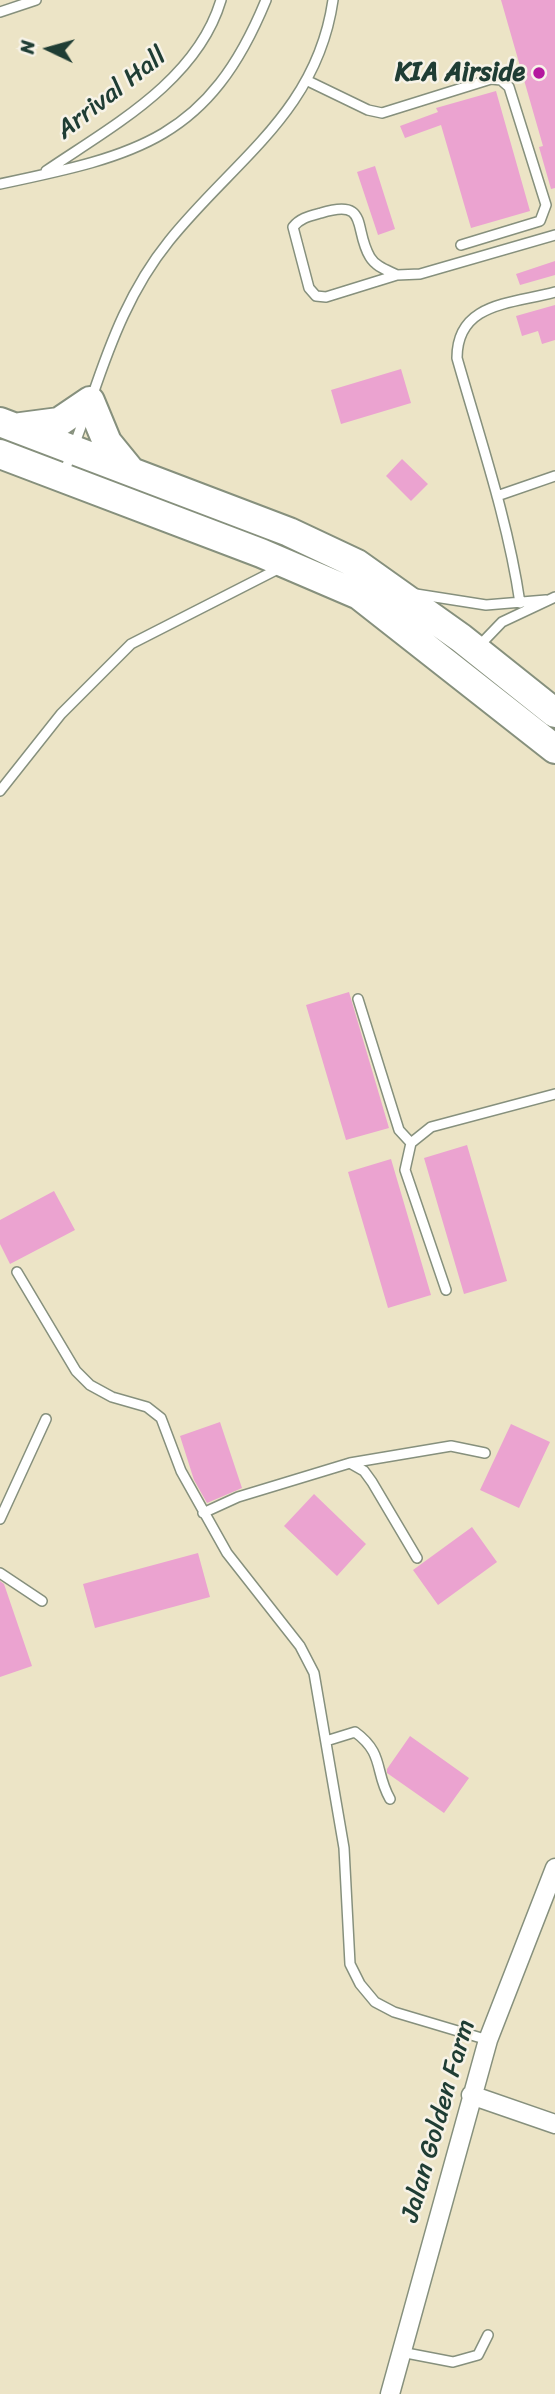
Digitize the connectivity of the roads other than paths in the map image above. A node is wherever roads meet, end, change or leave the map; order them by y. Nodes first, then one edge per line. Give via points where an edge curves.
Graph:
1 (36, 0) edge
2 (221, 0) edge
3 (267, 0) edge
4 (333, 0) edge
5 (0, 12) edge
6 (308, 81) junction
7 (39, 176) junction
8 (0, 184) edge
9 (555, 235) edge
10 (461, 245) dead end
11 (397, 275) junction
12 (555, 292) edge
13 (90, 401) junction
14 (7, 425) edge
15 (73, 450) junction
16 (0, 454) edge
17 (132, 472) junction
18 (555, 476) edge
19 (62, 477) junction
20 (497, 496) junction
21 (288, 564) junction
22 (398, 591) junction
23 (551, 599) edge
24 (520, 603) junction
25 (476, 650) junction
26 (555, 713) edge
27 (555, 749) edge
28 (0, 791) edge
29 (358, 999) dead end
30 (555, 1094) edge
31 (411, 1143) junction
32 (17, 1272) dead end
33 (446, 1290) dead end
34 (46, 1419) dead end
35 (485, 1452) dead end
36 (351, 1464) junction
37 (203, 1513) junction
38 (0, 1519) edge
39 (416, 1558) dead end
40 (0, 1573) edge
41 (42, 1601) dead end
42 (326, 1741) junction
43 (390, 1800) dead end
44 (555, 1868) edge
45 (488, 2040) junction
46 (471, 2095) junction
47 (555, 2124) edge
48 (488, 2336) dead end
49 (401, 2352) junction
50 (390, 2394) edge

1 - 5 lane
2 - 7 lane, Arrival Hall via 198,50 168,83
3 - 7 lane via 229,75 204,104 170,131 109,158
4 - 6 lane via 330,23
6 - 10 lane via 382,113 491,79 509,86 546,205 545,215 540,221
6 - 13 lane via 265,139 169,241 146,274 123,311
7 - 8 lane
9 - 11 lane via 420,274
11 - 11 lane via 369,257 357,215 349,209 340,207 298,220 293,227 309,288 316,296 326,298
12 - 20 lane via 477,313 464,324 457,340 457,358
13 - 14 highway via 60,422
13 - 15 lane
13 - 17 highway via 107,442
14 - 15 highway
15 - 17 highway
15 - 19 lane
16 - 19 highway
17 - 22 highway via 312,542
18 - 20 lane
19 - 21 highway
20 - 24 lane
21 - 27 highway via 359,595
21 - 28 lane via 131,644 61,713
22 - 24 lane via 486,605
22 - 25 highway
23 - 24 lane
23 - 25 lane via 502,622
25 - 26 highway
29 - 31 lane via 399,1130
30 - 31 lane via 431,1127
31 - 33 lane via 405,1170
32 - 37 lane via 76,1371 90,1385 147,1407 161,1418
34 - 38 lane
35 - 36 lane via 451,1446
36 - 37 lane via 238,1497
36 - 39 lane via 372,1482
37 - 42 lane via 227,1553 300,1646 314,1673
40 - 41 lane
42 - 43 lane via 355,1732 372,1745
42 - 45 lane via 344,1848 350,1964 360,1984 375,2001 394,2012
44 - 45 street, Jalan Golden Farm
45 - 46 street, Jalan Golden Farm
46 - 47 street
46 - 49 street, Jalan Golden Farm
48 - 49 lane via 478,2355 453,2362
49 - 50 street, Jalan Golden Farm

